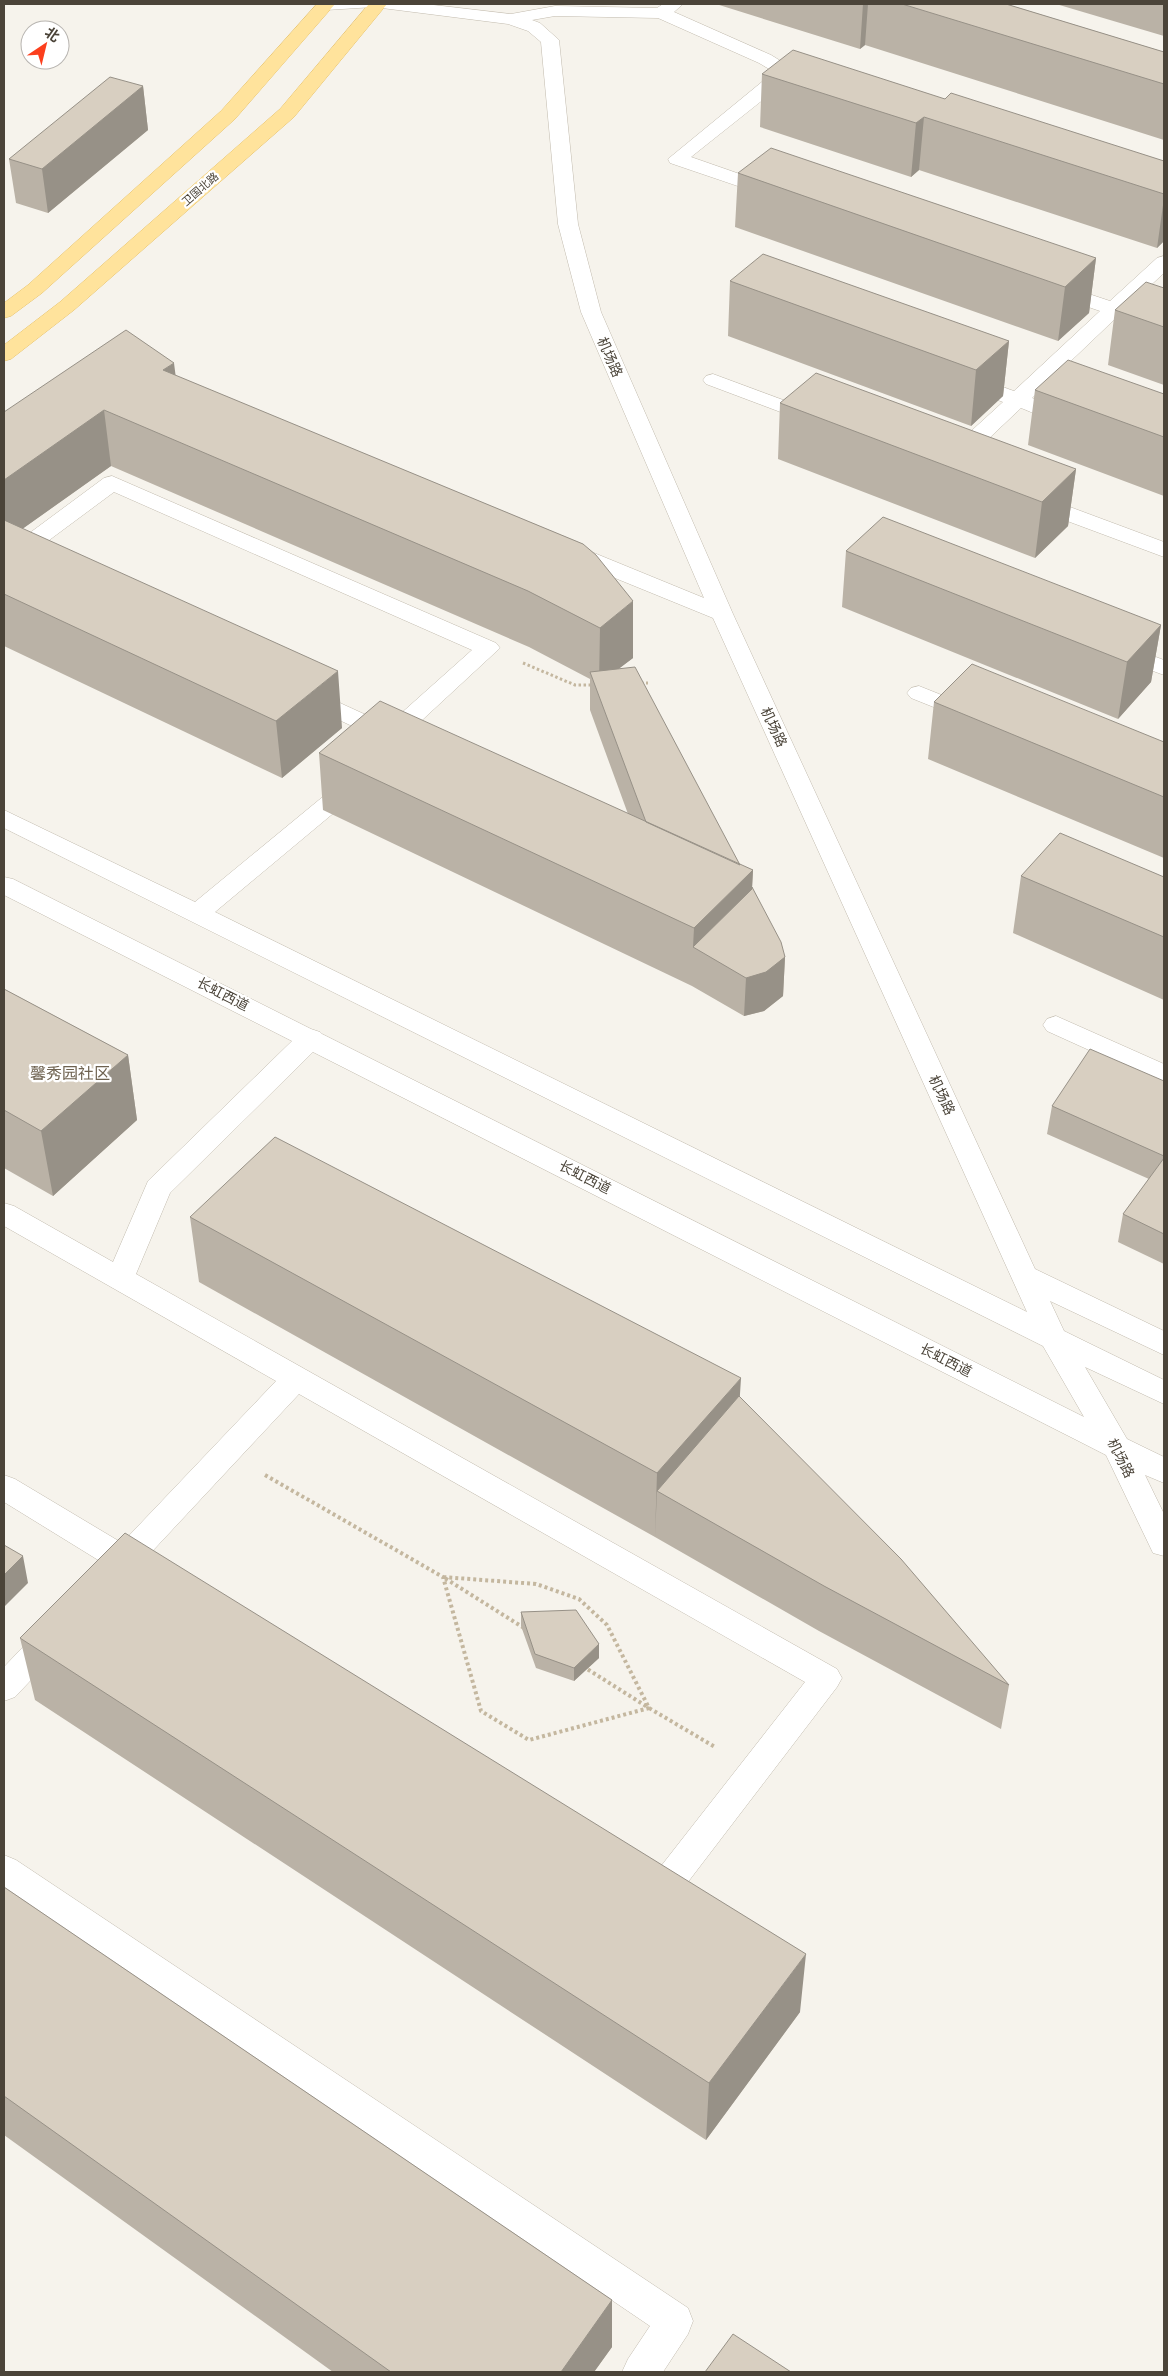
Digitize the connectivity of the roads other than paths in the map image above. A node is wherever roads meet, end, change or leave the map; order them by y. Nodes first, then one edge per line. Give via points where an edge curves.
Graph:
1 (326, 4) edge
2 (368, 4) edge
3 (380, 4) edge
4 (668, 8) edge
5 (511, 19) junction
6 (786, 72) junction
7 (824, 85) edge
8 (788, 198) edge
9 (1164, 262) edge
10 (1039, 284) edge
11 (1113, 310) junction
12 (4, 312) edge
13 (1164, 327) edge
14 (4, 355) edge
15 (954, 376) edge
16 (713, 380) dead end
17 (1018, 400) junction
18 (834, 426) edge
19 (1091, 427) edge
20 (948, 469) edge
21 (1018, 495) edge
22 (548, 542) edge
23 (1164, 550) edge
24 (33, 573) edge
25 (722, 614) junction
26 (1100, 643) edge
27 (1164, 668) edge
28 (292, 690) edge
29 (918, 693) dead end
30 (991, 723) edge
31 (391, 735) junction
32 (4, 818) edge
33 (4, 885) edge
34 (198, 914) junction
35 (1056, 1025) dead end
36 (311, 1038) junction
37 (1164, 1075) edge
38 (4, 1213) edge
39 (1025, 1276) junction
40 (120, 1279) junction
41 (1053, 1338) junction
42 (1164, 1344) edge
43 (296, 1378) junction
44 (1164, 1393) edge
45 (1116, 1446) junction
46 (1164, 1471) edge
47 (4, 1487) edge
48 (1155, 1511) edge
49 (1164, 1544) edge
50 (124, 1560) junction
51 (166, 1586) edge
52 (98, 1589) edge
53 (71, 1617) edge
54 (4, 1688) edge
55 (629, 1869) edge
56 (4, 1870) edge
57 (641, 2372) edge

1 - 2 street
1 - 12 main road via 228,115
3 - 5 street, 机场路
3 - 14 main road, 卫国北路 via 287,113 67,306
4 - 5 street via 555,11
4 - 6 street
5 - 25 street, 机场路 via 534,28 550,40 568,224 590,312
6 - 7 street
6 - 8 street via 677,159
9 - 11 street
10 - 11 street
11 - 13 street
11 - 17 street
15 - 17 street
16 - 18 street
17 - 19 street
17 - 20 street
21 - 23 street
22 - 25 street
24 - 31 street via 6,561 112,484 488,648
25 - 39 street, 机场路
26 - 27 street
28 - 31 street
29 - 30 street
31 - 34 street via 355,782
32 - 34 street
33 - 36 street, 长虹西道
34 - 41 street
35 - 37 street
36 - 40 street via 158,1188
36 - 45 street, 长虹西道
38 - 40 street
39 - 41 street, 机场路
39 - 42 street
40 - 43 street
41 - 44 street
41 - 45 street, 机场路
43 - 50 street
43 - 55 street via 826,1678 663,1889
45 - 46 street, 长虹西道
45 - 48 street, 机场路
47 - 50 street
48 - 49 street, 机场路
50 - 51 street
50 - 52 street
53 - 54 street
56 - 57 street via 675,2321

